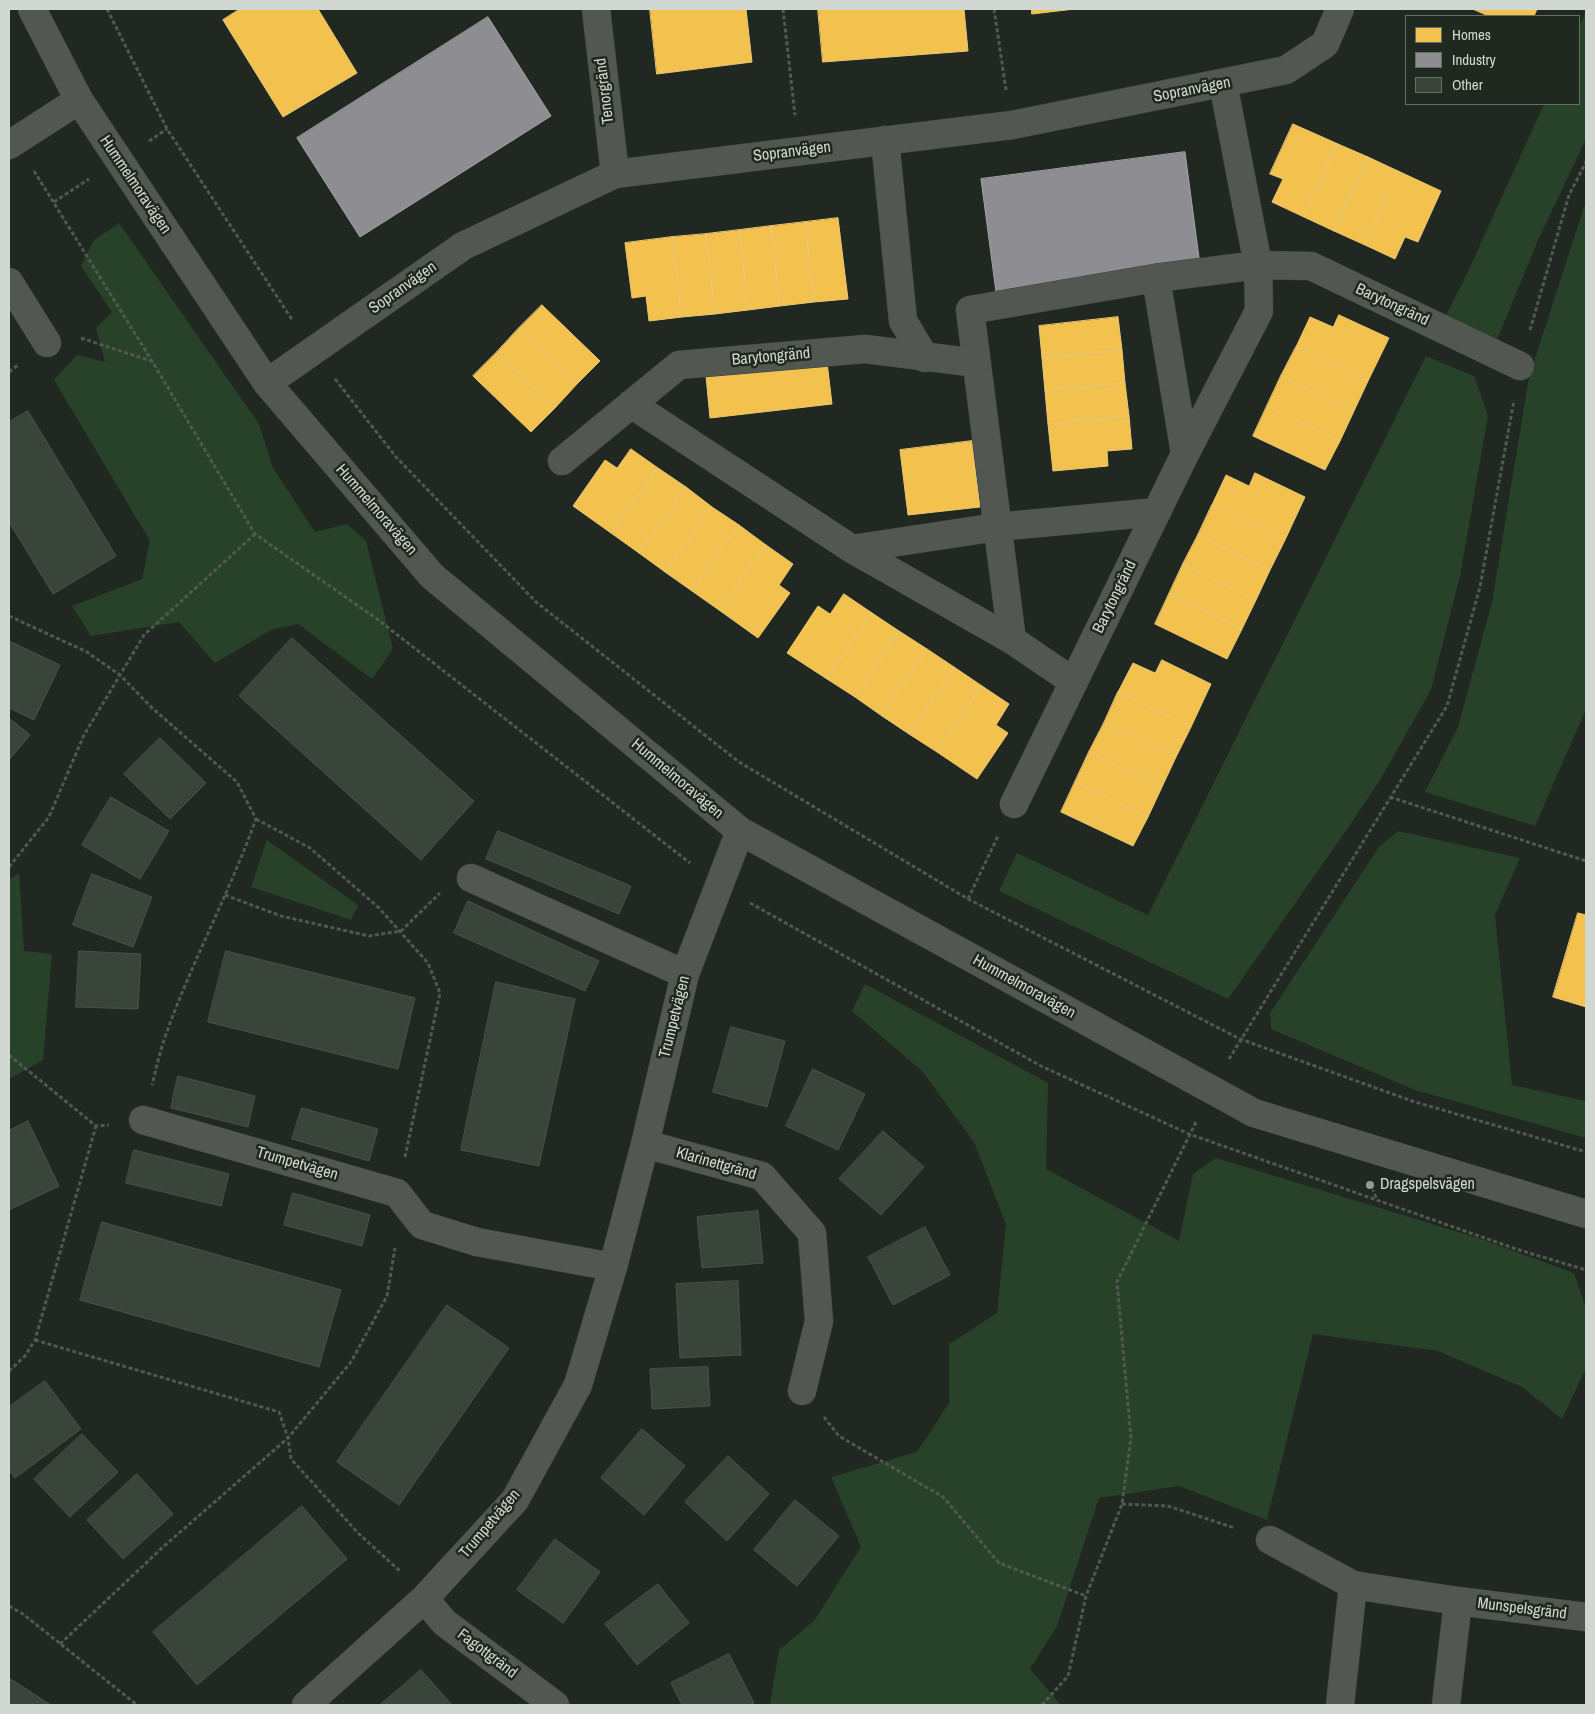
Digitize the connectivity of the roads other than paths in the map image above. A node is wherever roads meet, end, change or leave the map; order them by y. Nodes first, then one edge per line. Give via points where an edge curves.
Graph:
1 (32, 9) edge
2 (596, 9) edge
3 (1340, 9) edge
4 (1224, 83) junction
5 (78, 100) junction
6 (885, 140) junction
7 (9, 145) edge
8 (615, 174) junction
9 (1258, 265) junction
10 (1156, 278) junction
11 (9, 282) edge
12 (47, 343) dead end
13 (924, 358) junction
14 (977, 363) junction
15 (1520, 366) road end
16 (267, 384) junction
17 (631, 404) junction
18 (1185, 454) junction
19 (562, 461) dead end
20 (1157, 512) junction
21 (997, 527) junction
22 (852, 549) junction
23 (1012, 640) junction
24 (1074, 682) junction
25 (1014, 804) road end
26 (740, 831) junction
27 (471, 878) road end
28 (685, 974) junction
29 (143, 1120) road end
30 (645, 1144) junction
31 (1586, 1214) edge
32 (613, 1267) junction
33 (802, 1391) road end
34 (1270, 1540) road end
35 (1353, 1584) junction
36 (424, 1599) junction
37 (1458, 1601) junction
38 (1586, 1617) edge
39 (306, 1705) edge
40 (555, 1705) edge
41 (1340, 1705) edge
42 (1446, 1705) edge

1 - 5 street, Hummelmoravägen
2 - 8 street, Tenorgränd
3 - 4 street, Sopranvägen via 1325,44 1286,70
4 - 6 street, Sopranvägen via 1012,125
4 - 9 street, Barytongränd
5 - 7 street
5 - 16 street, Hummelmoravägen
6 - 8 street, Sopranvägen
6 - 13 street via 903,321
8 - 16 street, Sopranvägen via 463,246
9 - 10 street, Barytongränd
9 - 15 street, Barytongränd via 1311,266
9 - 18 street, Barytongränd via 1259,311
10 - 14 street, Barytongränd via 970,310
10 - 18 street
11 - 12 street
13 - 14 street, Barytongränd
13 - 17 street, Barytongränd via 865,349 678,365
14 - 21 street, Barytongränd
16 - 26 street, Hummelmoravägen via 432,576
17 - 19 street, Barytongränd
17 - 22 street
18 - 20 street, Barytongränd
20 - 21 street
20 - 24 street, Barytongränd
21 - 22 street
21 - 23 street, Barytongränd
22 - 23 street
23 - 24 street
24 - 25 street, Barytongränd
26 - 28 street, Trumpetvägen
26 - 31 street, Hummelmoravägen via 1254,1113
27 - 28 street
28 - 30 street, Trumpetvägen
29 - 32 street, Trumpetvägen via 397,1193 422,1225 477,1242
30 - 32 street, Trumpetvägen
30 - 33 street, Klarinettgränd via 762,1176 812,1233 820,1321
32 - 36 street, Trumpetvägen via 578,1385 515,1500
34 - 35 street, Munspelsgränd
35 - 37 street, Munspelsgränd
35 - 41 street
36 - 39 street, Trumpetvägen
36 - 40 street, Fagottgränd via 445,1623
37 - 38 street, Munspelsgränd
37 - 42 street, Munspelsgränd

